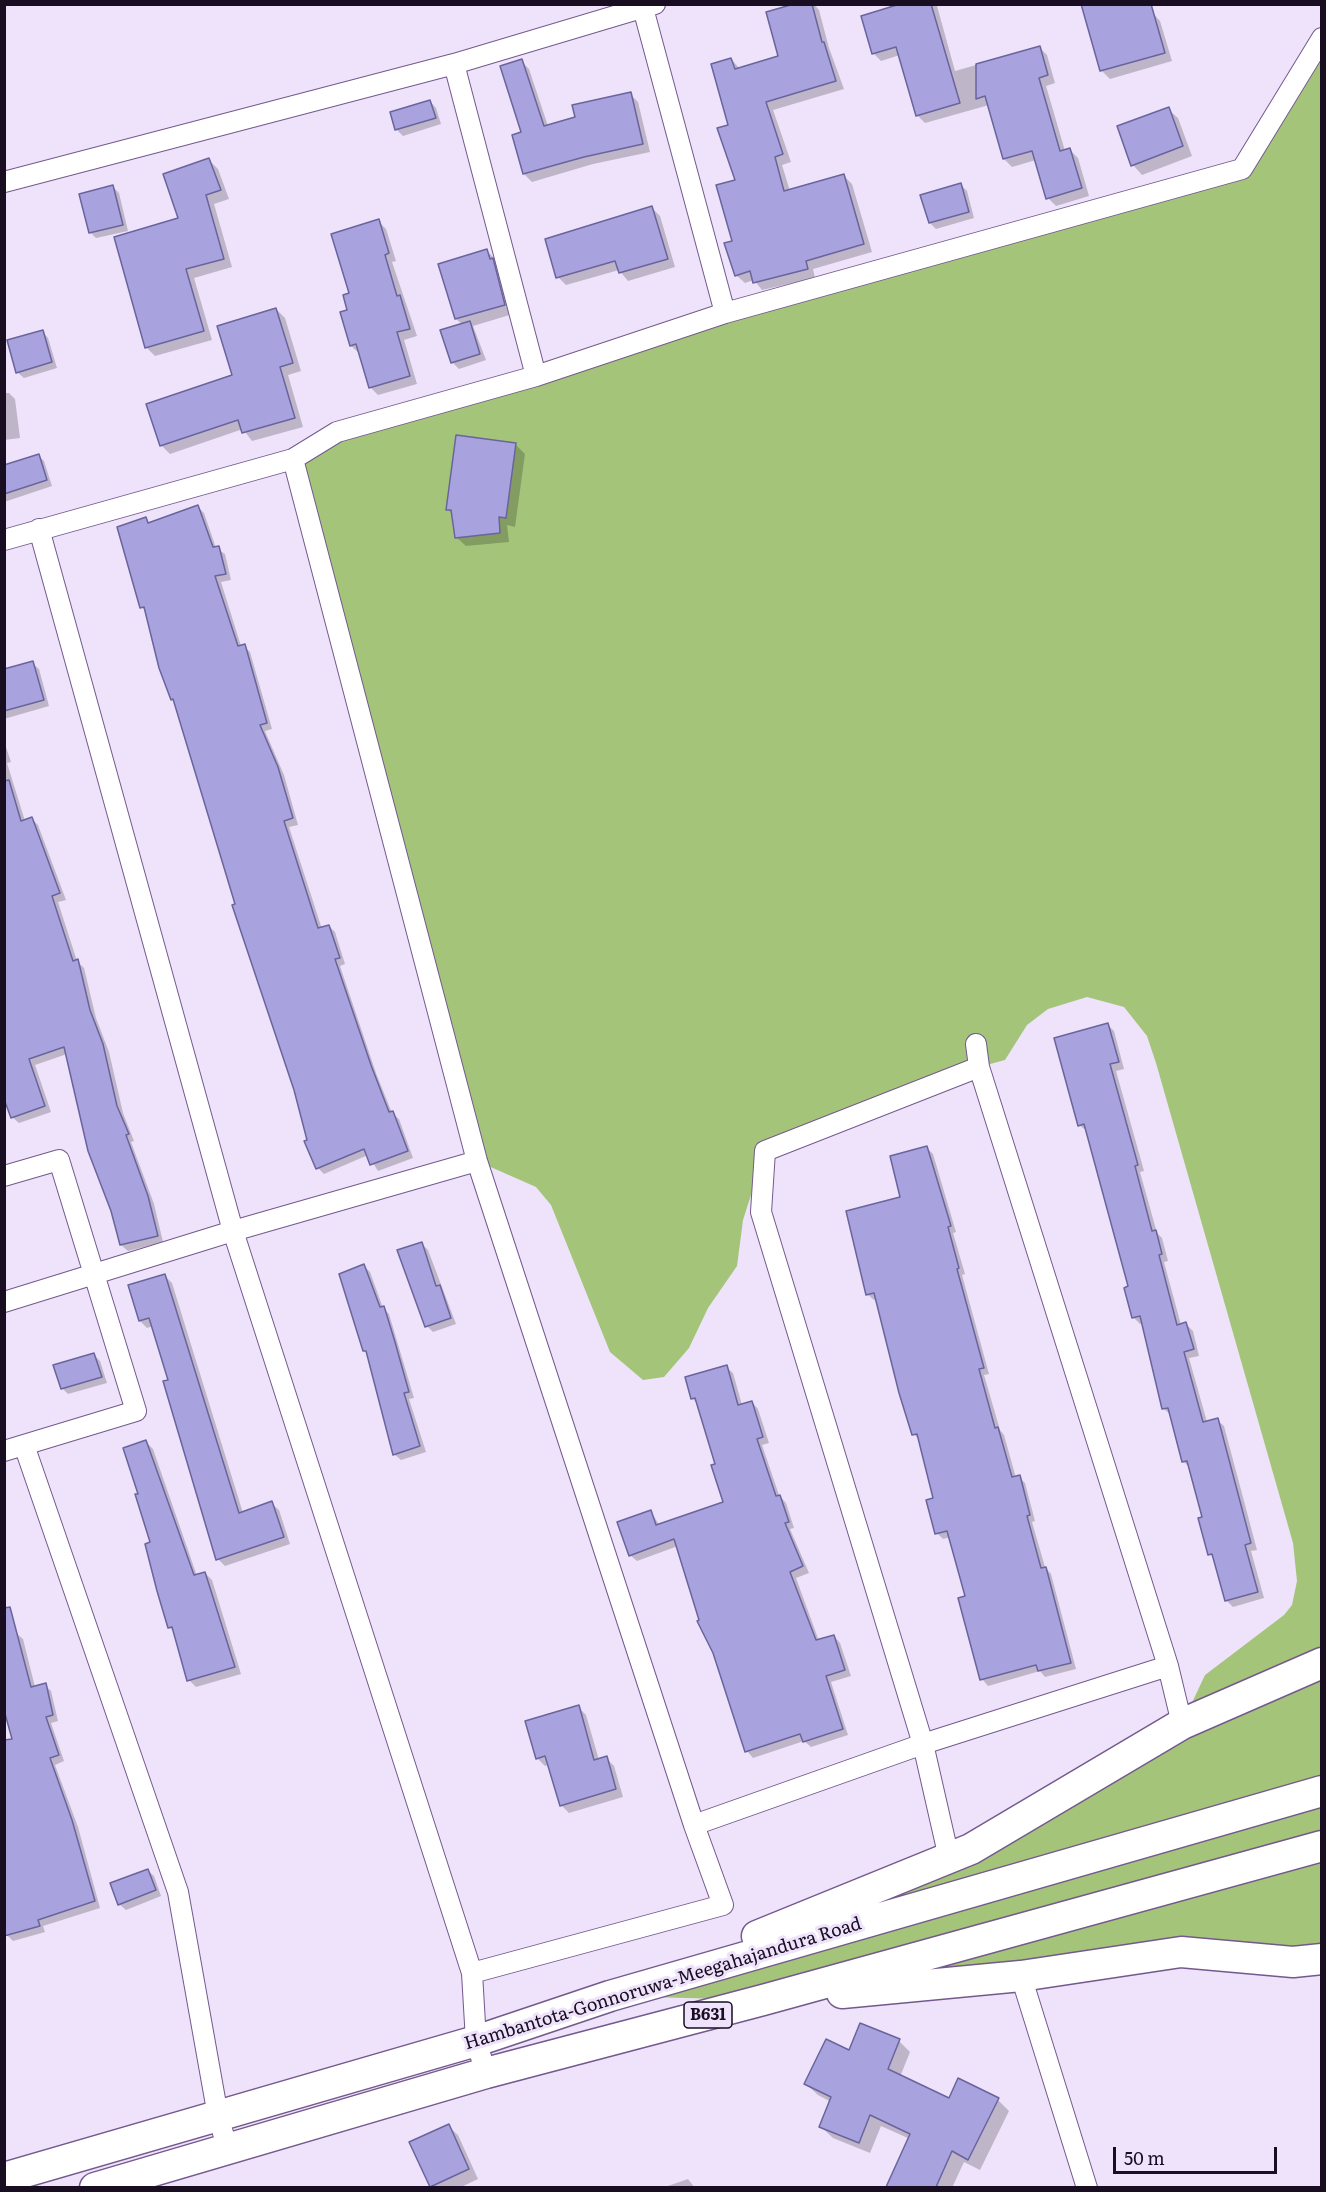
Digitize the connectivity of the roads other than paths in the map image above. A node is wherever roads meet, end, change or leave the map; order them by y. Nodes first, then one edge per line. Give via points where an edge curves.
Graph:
1 (649, 6) edge
2 (1322, 38) edge
3 (454, 64) junction
4 (4, 182) edge
5 (725, 313) junction
6 (536, 376) junction
7 (293, 459) junction
8 (39, 529) junction
9 (4, 540) edge
10 (976, 1044) dead end
11 (979, 1067) junction
12 (477, 1161) junction
13 (4, 1176) edge
14 (233, 1231) junction
15 (94, 1276) junction
16 (4, 1302) edge
17 (24, 1445) junction
18 (4, 1451) edge
19 (1322, 1663) edge
20 (1168, 1666) junction
21 (1182, 1724) junction
22 (923, 1743) junction
23 (1322, 1791) edge
24 (694, 1825) junction
25 (1322, 1846) edge
26 (949, 1858) junction
27 (1322, 1959) edge
28 (472, 1973) junction
29 (1021, 1976) junction
30 (610, 1996) junction
31 (763, 2000) junction
32 (476, 2041) junction
33 (486, 2073) junction
34 (218, 2116) junction
35 (228, 2150) junction
36 (4, 2178) edge
37 (95, 2187) edge
38 (1087, 2187) edge

1 - 3 street
1 - 5 street
2 - 5 street via 1242,169
3 - 4 street
3 - 6 street
5 - 6 street
6 - 7 street via 337,432
7 - 8 street
7 - 12 street
8 - 9 street
8 - 14 street
10 - 11 street
11 - 20 street
11 - 22 street via 765,1151 761,1212
12 - 14 street
12 - 24 street
13 - 15 street via 59,1160
14 - 15 street
14 - 28 street
15 - 16 street
15 - 17 street via 136,1411
17 - 18 street
17 - 34 street via 178,1892
19 - 21 main road
20 - 21 street
20 - 22 street
21 - 26 main road via 971,1849
22 - 24 street
22 - 26 street
23 - 30 main road, Hambantota-Gonnoruwa-Meegahajandura Road / B631
24 - 28 street via 723,1905
25 - 31 main road, Hambantota-Gonnoruwa-Meegahajandura Road / B631
26 - 30 main road
27 - 29 main road via 1293,1962 1181,1952
28 - 32 street
29 - 31 main road
29 - 38 street
30 - 32 main road, Hambantota-Gonnoruwa-Meegahajandura Road / B631
31 - 33 main road, Hambantota-Gonnoruwa-Meegahajandura Road / B631
32 - 33 street
32 - 34 main road, Hambantota-Gonnoruwa-Meegahajandura Road / B631
33 - 35 main road, Hambantota-Gonnoruwa-Meegahajandura Road / B631
34 - 35 street
34 - 36 main road, Hambantota-Gonnoruwa-Meegahajandura Road / B631
35 - 37 main road, Hambantota-Gonnoruwa-Meegahajandura Road / B631

